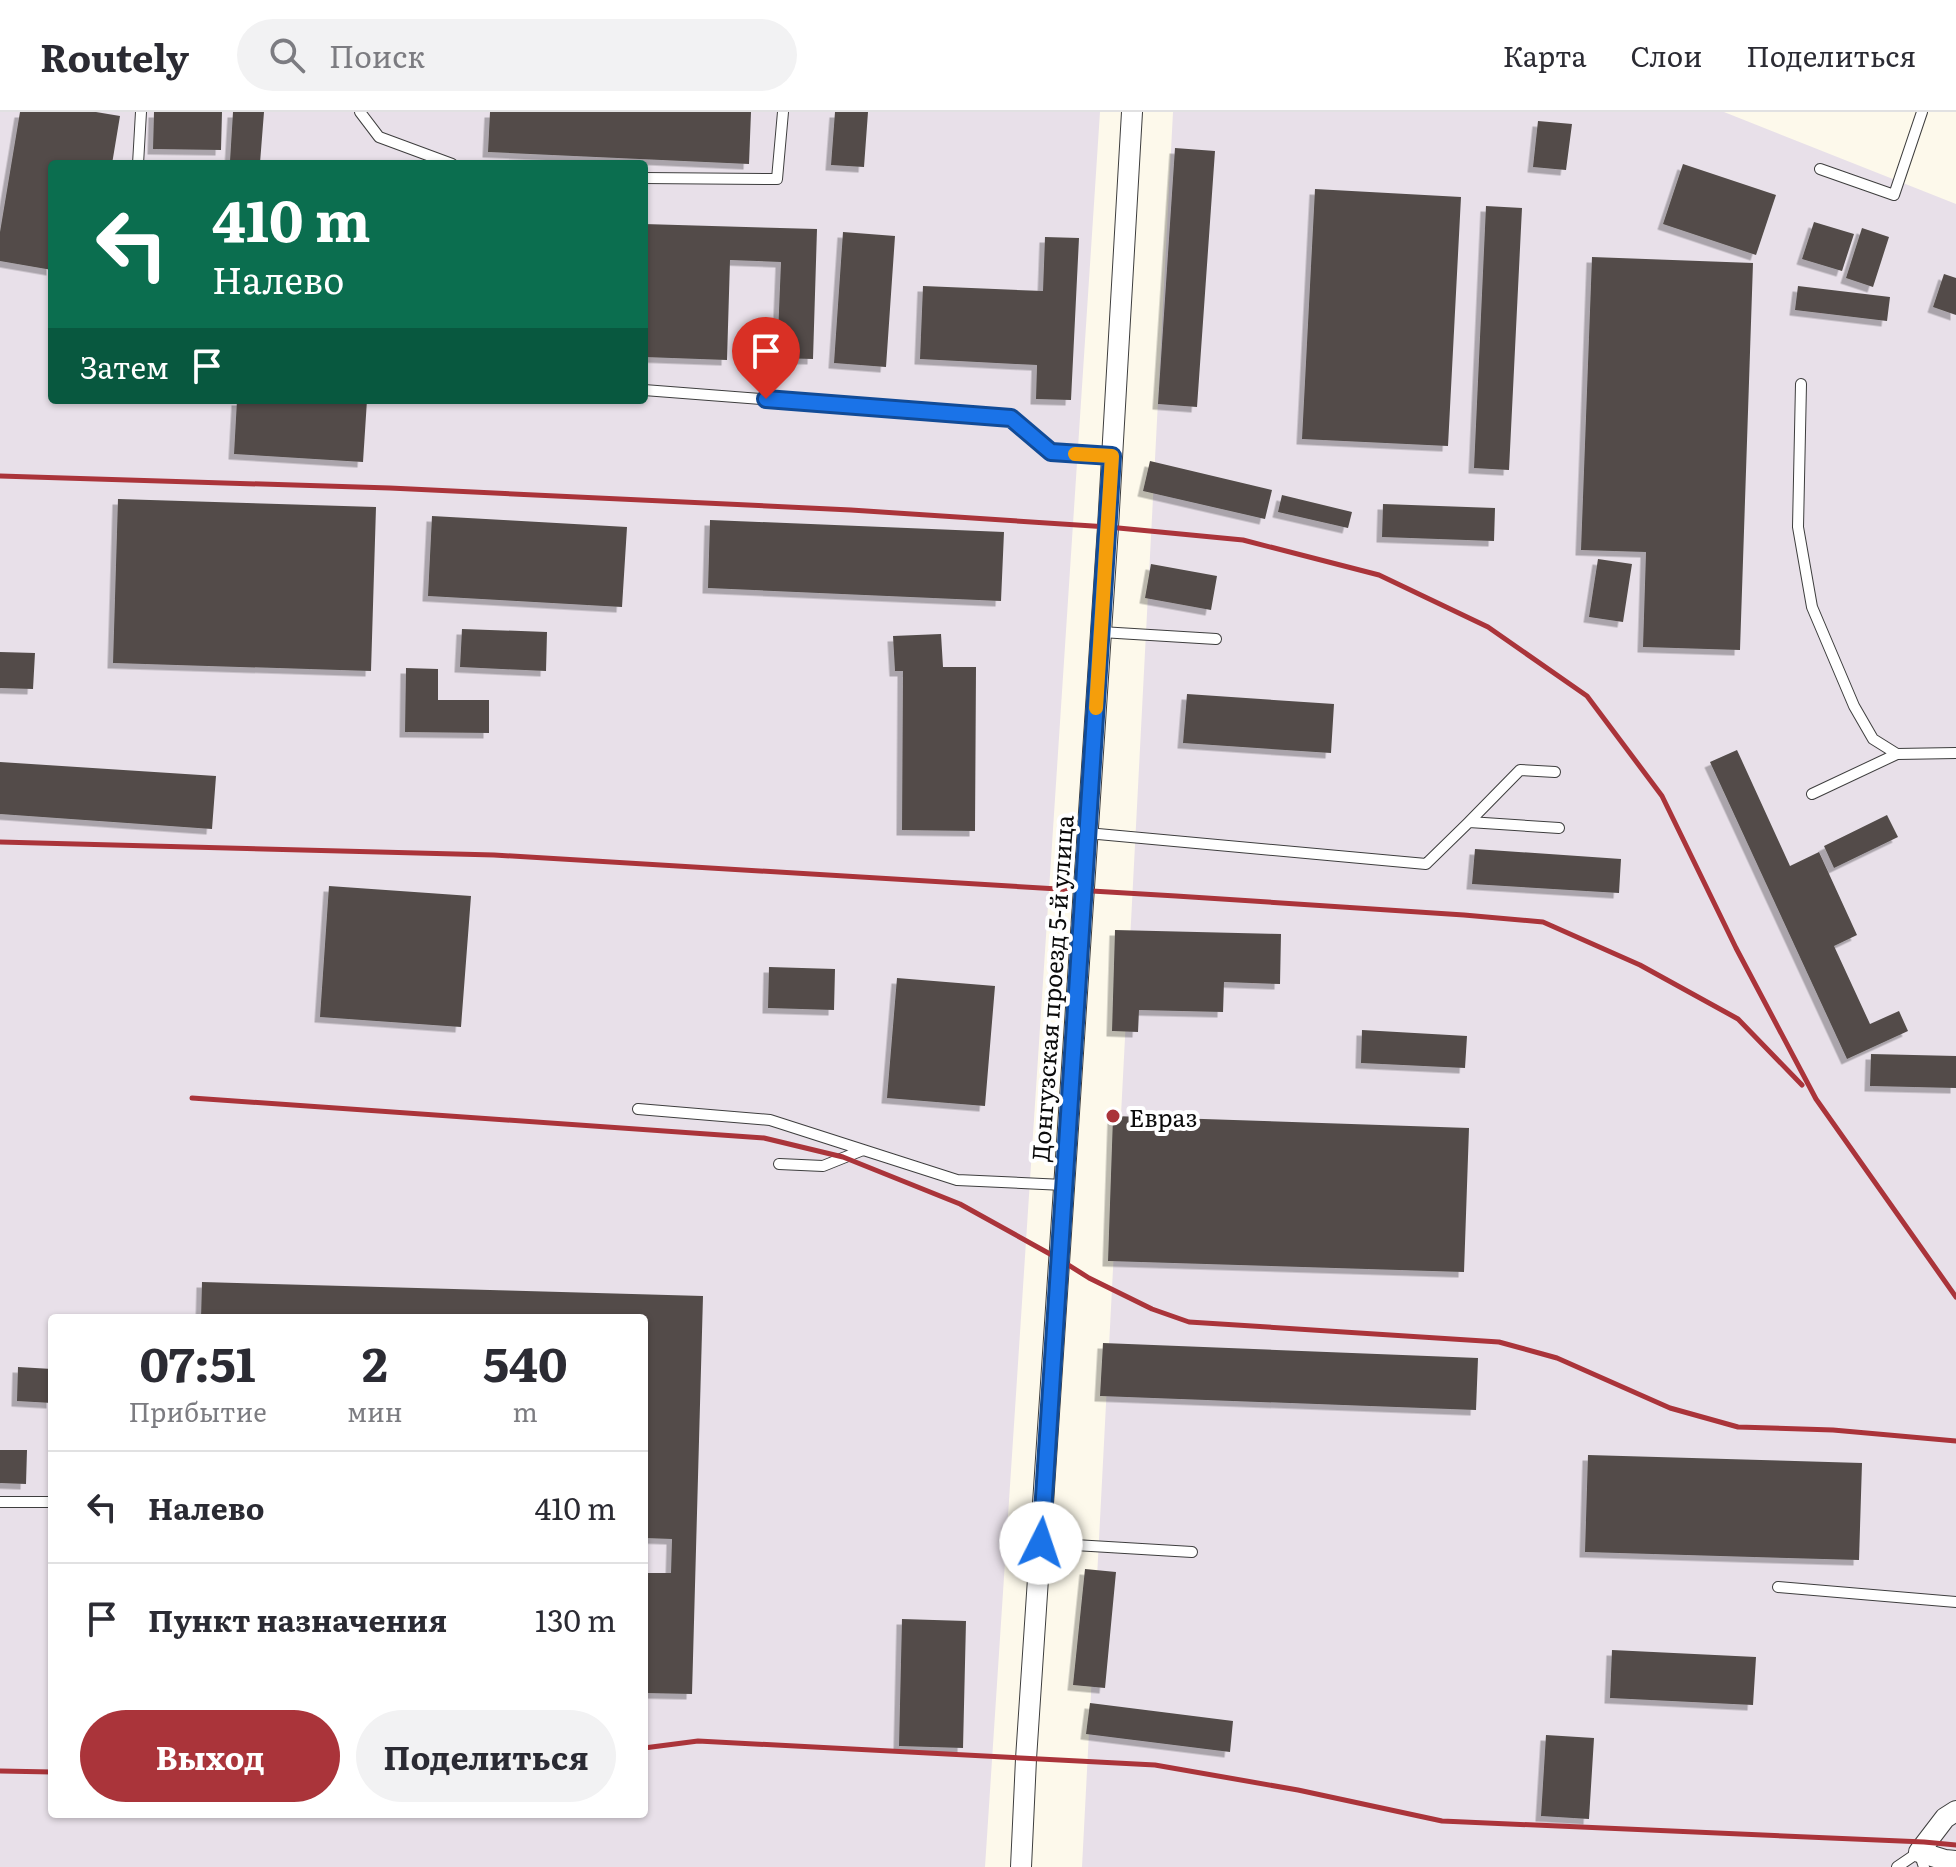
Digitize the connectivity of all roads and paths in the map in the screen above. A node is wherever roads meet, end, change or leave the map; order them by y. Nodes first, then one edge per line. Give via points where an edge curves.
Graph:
1 (141, 112) edge
2 (360, 112) edge
3 (783, 112) edge
4 (1132, 112) edge
5 (1922, 112) edge
6 (138, 160) edge
7 (441, 160) edge
8 (1820, 169) dead end
9 (648, 178) edge
10 (1801, 384) dead end
11 (648, 390) edge
12 (1112, 456) junction
13 (1101, 632) junction
14 (1216, 639) dead end
15 (1956, 753) edge
16 (1897, 754) junction
17 (1555, 772) dead end
18 (1812, 794) dead end
19 (1469, 822) junction
20 (1559, 828) dead end
21 (1087, 833) junction
22 (638, 1109) dead end
23 (863, 1150) junction
24 (779, 1164) dead end
25 (1064, 1185) junction
26 (0, 1502) edge
27 (48, 1502) edge
28 (1041, 1543) junction
29 (1192, 1552) dead end
30 (1778, 1587) dead end
31 (1956, 1602) edge
32 (1956, 1811) edge
33 (1921, 1859) edge
34 (1956, 1861) edge
35 (1021, 1867) edge
36 (1897, 1867) edge

1 - 6 lane
2 - 7 lane via 379,137
3 - 9 lane via 777,179
4 - 12 street, Донгузская проезд 5-й улица
5 - 8 lane via 1894,195
10 - 16 lane via 1798,527 1812,607 1873,739
11 - 12 lane via 1011,418 1051,452
12 - 13 street, Донгузская проезд 5-й улица
13 - 14 lane
13 - 21 street, Донгузская проезд 5-й улица
15 - 16 lane
16 - 18 lane
17 - 19 lane via 1520,770
19 - 20 lane
19 - 21 lane via 1426,864
21 - 25 street, Донгузская проезд 5-й улица
22 - 23 lane via 770,1120
23 - 24 lane via 823,1166
23 - 25 lane via 957,1180
25 - 28 street, Донгузская проезд 5-й улица
26 - 27 lane
28 - 29 lane
28 - 35 street, Донгузская проезд 5-й улица
30 - 31 lane
32 - 33 street via 1945,1818
33 - 34 street
33 - 36 lane

